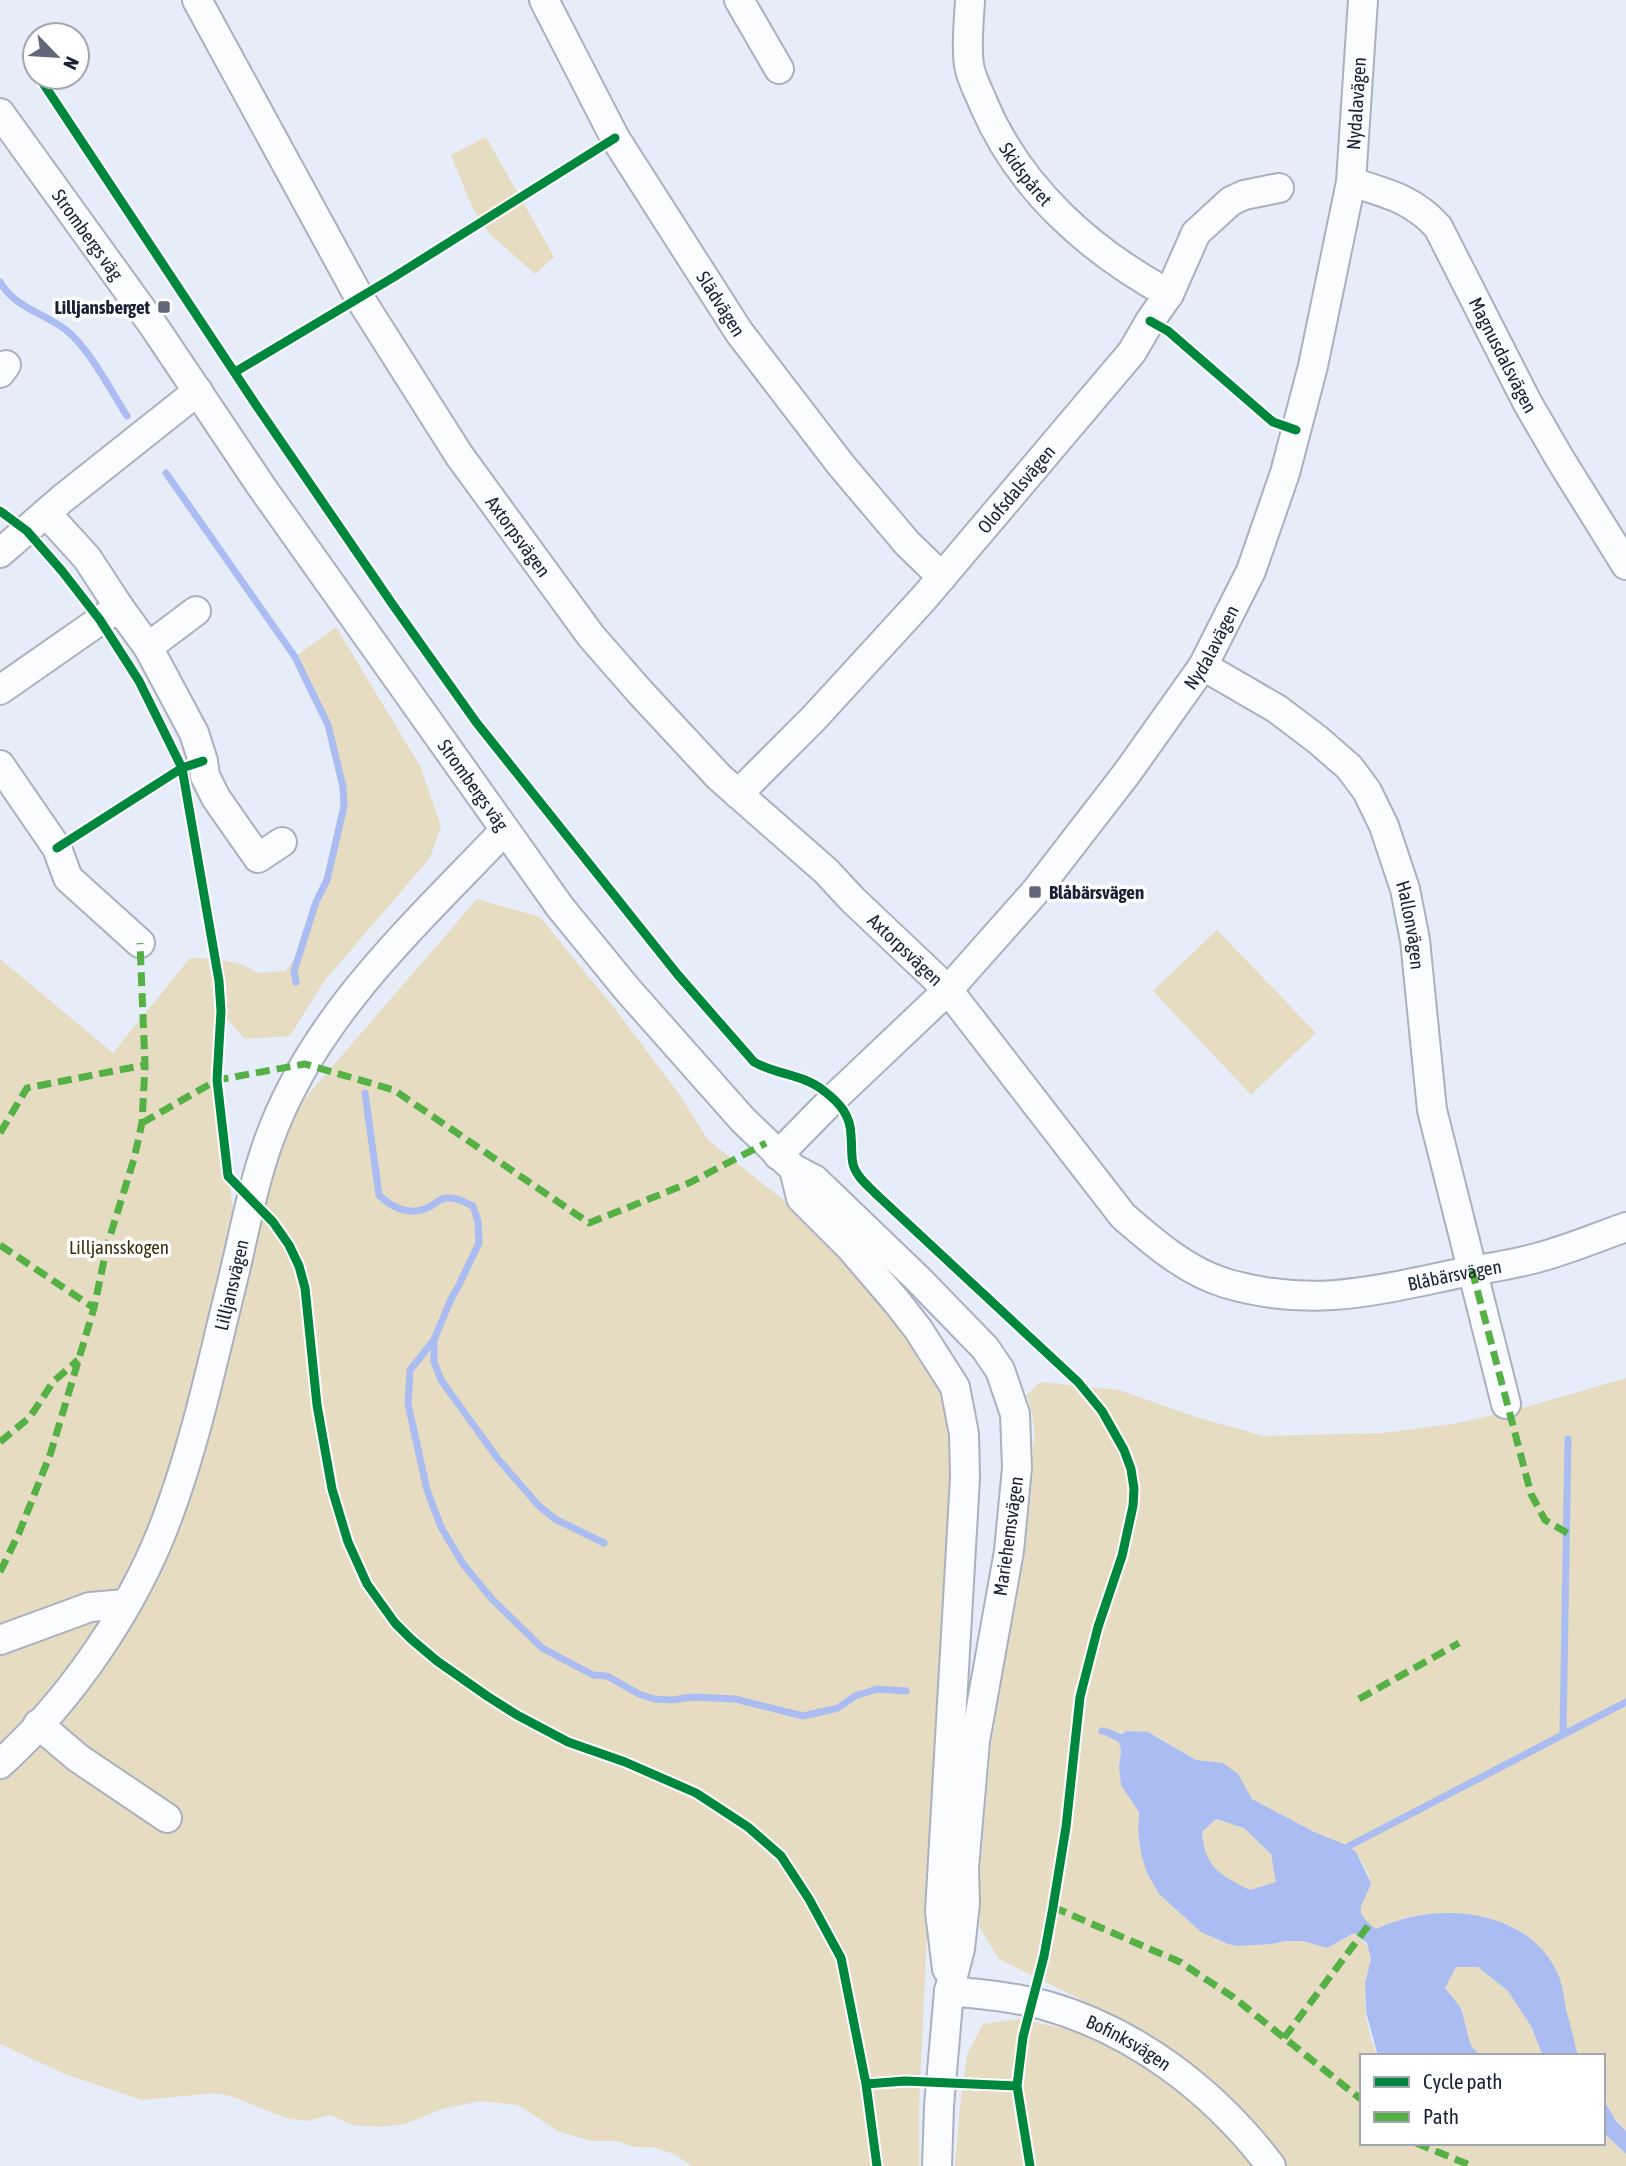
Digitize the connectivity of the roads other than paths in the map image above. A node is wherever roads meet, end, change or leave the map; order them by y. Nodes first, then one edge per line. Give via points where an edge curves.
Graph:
1 (197, 0) edge
2 (544, 0) edge
3 (739, 0) edge
4 (970, 0) edge
5 (1363, 0) edge
6 (779, 69) dead end
7 (0, 113) edge
8 (1351, 182) junction
9 (1279, 188) dead end
10 (1169, 294) junction
11 (198, 391) junction
12 (46, 513) junction
13 (0, 553) edge
14 (1626, 565) edge
15 (942, 577) junction
16 (118, 607) junction
17 (196, 611) dead end
18 (148, 647) junction
19 (1203, 666) junction
20 (0, 690) edge
21 (0, 765) edge
22 (738, 794) junction
23 (10, 801) edge
24 (505, 830) junction
25 (282, 842) dead end
26 (140, 943) dead end
27 (948, 990) junction
28 (786, 1162) junction
29 (1626, 1227) edge
30 (1472, 1270) junction
31 (1506, 1404) dead end
32 (126, 1605) junction
33 (0, 1640) edge
34 (38, 1724) junction
35 (0, 1764) edge
36 (167, 1818) dead end
37 (949, 1991) junction
38 (937, 2166) edge
39 (1271, 2166) edge

1 - 22 street, Axtorpsvägen via 359,297 459,455 591,636
2 - 15 street, Slädvägen via 615,138 739,332 841,465
3 - 6 street
4 - 10 street, Skidspåret via 969,65 1003,145 1052,208 1097,248
5 - 8 street, Nydalavägen
7 - 11 street, Strombergs väg
8 - 14 street, Magnusdalsvägen via 1401,198 1438,227 1527,402
8 - 19 street, Nydalavägen via 1314,366 1285,473 1251,571
9 - 10 street, Olofsdalsvägen via 1244,195 1207,221 1196,233
10 - 15 street, Olofsdalsvägen via 1132,352
11 - 12 street
11 - 24 street, Strombergs väg
12 - 13 street
12 - 16 street via 87,558
15 - 22 street, Olofsdalsvägen
16 - 18 street
16 - 20 street
17 - 18 street
18 - 25 street via 194,733 216,799 258,858
19 - 27 street, Nydalavägen via 1057,865
19 - 30 street, Hallonvägen via 1276,709 1349,766 1384,826 1415,940 1432,1110
21 - 23 street
22 - 27 street, Axtorpsvägen via 826,871
23 - 26 street via 57,848 68,878
24 - 28 street, Strombergs väg via 627,989
24 - 32 street, Lilljansvägen via 377,965 305,1064 286,1102 255,1188 180,1481 150,1560
27 - 28 street, Nydalavägen via 833,1099
27 - 30 street, Blåbärsvägen via 1123,1216 1193,1269 1279,1296 1368,1293
28 - 37 street, Mariehemsvägen via 802,1198 918,1329 955,1387 960,1409 965,1478 940,1912
28 - 37 street, Mariehemsvägen via 815,1180 985,1348 1000,1370 1015,1414 1017,1468 1010,1537 975,1741 965,1903
29 - 30 street, Blåbärsvägen via 1539,1257
30 - 31 street, Hallonvägen
32 - 33 street via 90,1607
32 - 34 street, Lilljansvägen via 100,1647
34 - 35 street, Lilljansvägen
34 - 36 street via 78,1758
37 - 38 street, Mariehemsvägen
37 - 39 street, Bofinksvägen via 1045,2005 1121,2035 1200,2090

